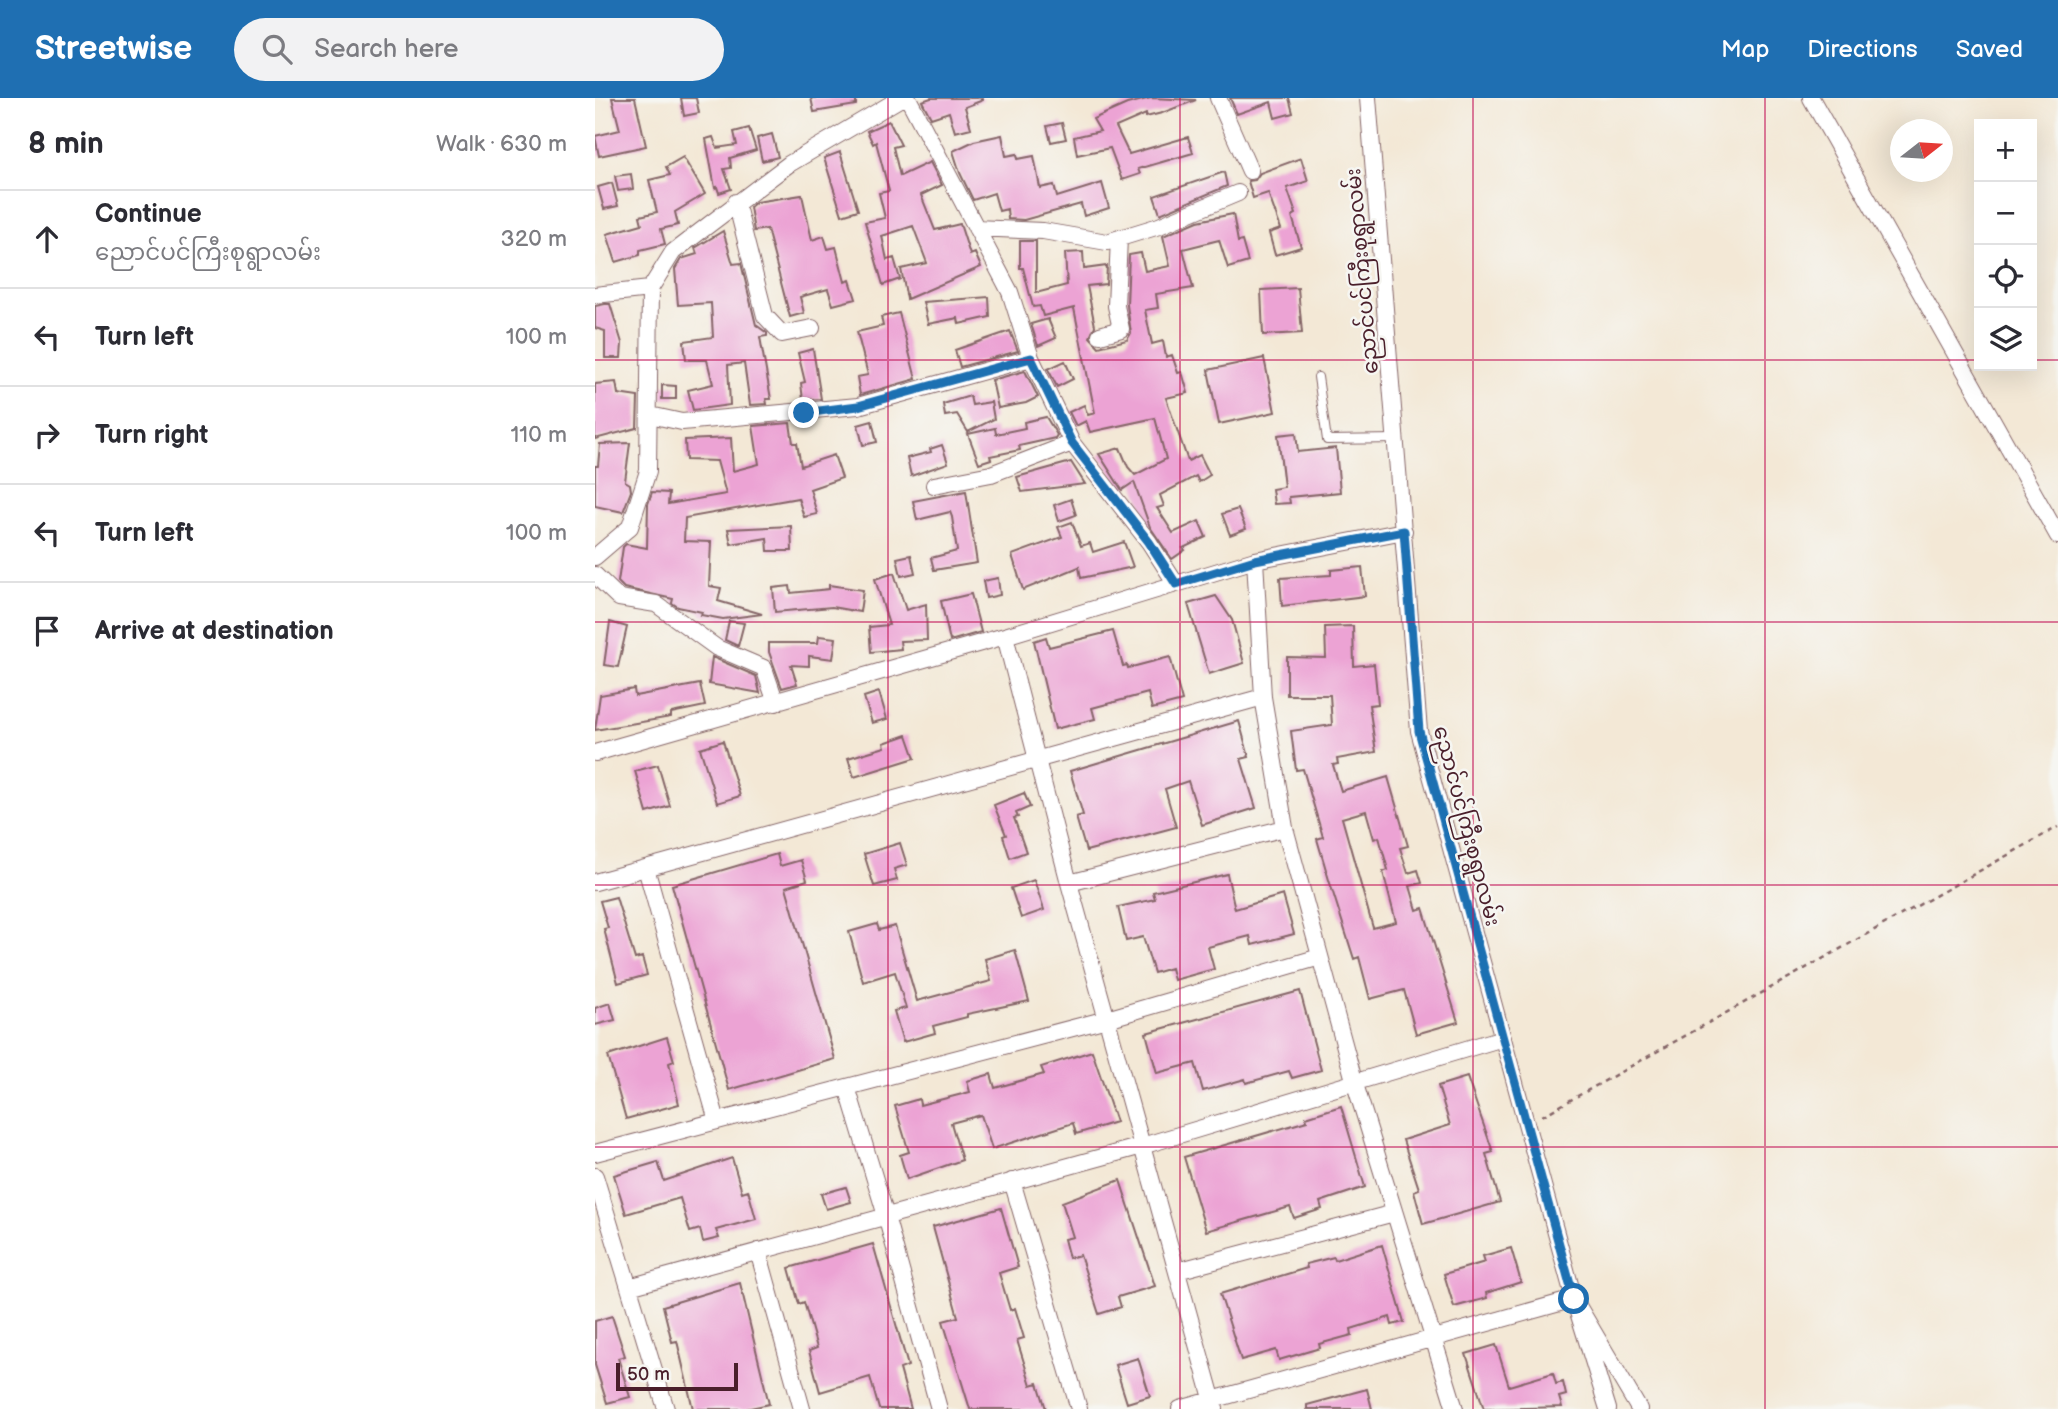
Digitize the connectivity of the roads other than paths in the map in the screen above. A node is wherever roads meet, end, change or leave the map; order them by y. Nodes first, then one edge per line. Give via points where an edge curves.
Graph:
1 (901, 98) edge
2 (908, 98) edge
3 (1218, 98) edge
4 (1368, 98) edge
5 (1811, 98) edge
6 (1250, 171) dead end
7 (1238, 193) dead end
8 (736, 202) junction
9 (977, 228) junction
10 (1119, 238) junction
11 (650, 289) junction
12 (595, 295) edge
13 (812, 328) dead end
14 (1100, 335) dead end
15 (1031, 358) junction
16 (1318, 377) dead end
17 (649, 415) junction
18 (1397, 439) junction
19 (1072, 443) junction
20 (934, 485) dead end
21 (1404, 531) junction
22 (2058, 536) edge
23 (595, 557) edge
24 (1255, 560) junction
25 (595, 575) edge
26 (1176, 584) junction
27 (1005, 636) junction
28 (1263, 698) junction
29 (776, 703) junction
30 (595, 753) edge
31 (1037, 760) junction
32 (1285, 828) junction
33 (646, 868) junction
34 (595, 882) edge
35 (1069, 883) junction
36 (1320, 957) junction
37 (1107, 1019) junction
38 (1503, 1038) junction
39 (1355, 1084) junction
40 (847, 1087) junction
41 (717, 1121) junction
42 (1142, 1146) junction
43 (595, 1153) edge
44 (595, 1176) edge
45 (1012, 1181) junction
46 (1394, 1213) junction
47 (886, 1216) junction
48 (758, 1251) junction
49 (1177, 1271) junction
50 (629, 1287) junction
51 (1574, 1299) junction
52 (1433, 1339) junction
53 (1214, 1404) edge
54 (666, 1409) edge
55 (802, 1409) edge
56 (939, 1409) edge
57 (1079, 1409) edge
58 (1180, 1409) edge
59 (1455, 1409) edge
60 (1608, 1409) edge
61 (1639, 1409) edge

1 - 8 street via 789,164
2 - 9 street
3 - 6 street
4 - 18 street, ညောင်ပင်ကြီးစုရွာလမ်း
5 - 22 street
7 - 10 street
8 - 11 street via 673,252
8 - 13 street via 765,316 782,334
9 - 10 street via 1043,231 1107,242
9 - 15 street via 1010,292
10 - 14 street via 1116,306 1121,328
11 - 12 street
11 - 17 street
15 - 17 street via 858,406 682,422
15 - 19 street
16 - 18 lane via 1327,440
17 - 23 street via 648,471 630,527
18 - 21 street, ညောင်ပင်ကြီးစုရွာလမ်း
19 - 20 street via 991,474
19 - 26 street
21 - 24 street
21 - 38 street, ညောင်ပင်ကြီးစုရွာလမ်း via 1419,731
24 - 26 street
24 - 28 street
25 - 29 street via 619,598 656,604 717,648 764,668
26 - 27 street
27 - 29 street
27 - 31 street
28 - 31 street
28 - 32 street
29 - 30 street
31 - 33 street
31 - 35 street
32 - 35 street
32 - 36 street
33 - 34 street
33 - 41 street
35 - 37 street
36 - 37 street
36 - 39 street
37 - 40 street
37 - 42 street
38 - 39 street
38 - 51 street, ညောင်ပင်ကြီးစုရွာလမ်း
39 - 42 street
39 - 46 street
40 - 41 street
40 - 47 street
41 - 43 street
42 - 45 street
42 - 49 street
44 - 50 street
45 - 47 street
45 - 57 street
46 - 49 street
46 - 52 street
47 - 48 street
47 - 56 street
48 - 50 street
48 - 55 street
49 - 53 street
50 - 54 street
51 - 52 street
51 - 60 street
51 - 61 street, ညောင်ပင်ကြီးစုရွာလမ်း
52 - 53 street
52 - 59 street
53 - 58 street

